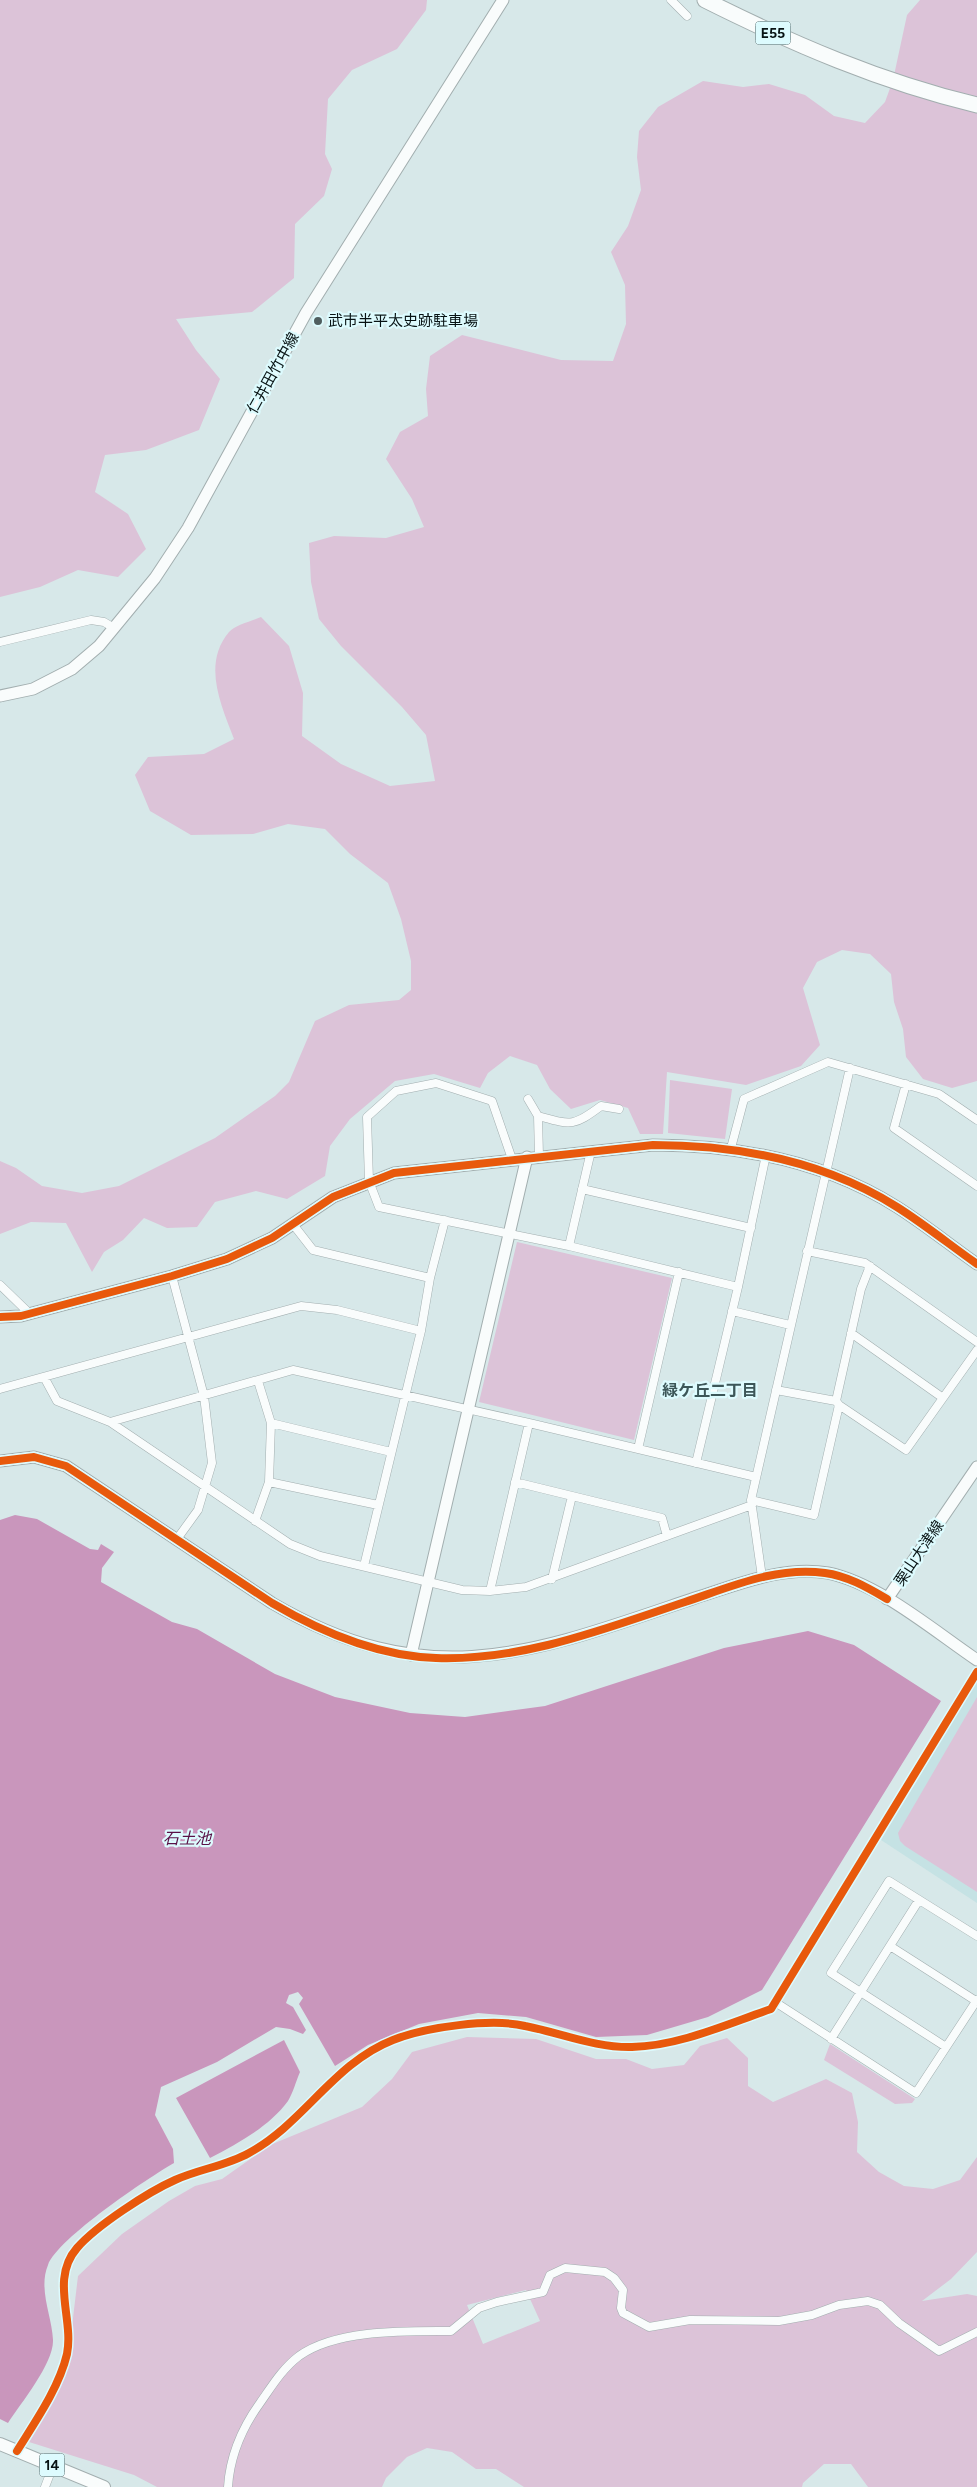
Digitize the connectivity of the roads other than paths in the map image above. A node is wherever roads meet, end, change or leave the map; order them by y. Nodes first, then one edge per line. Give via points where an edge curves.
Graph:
1 (503, 0) edge
2 (671, 0) edge
3 (705, 0) edge
4 (688, 16) dead end
5 (977, 105) edge
6 (114, 628) junction
7 (0, 642) edge
8 (0, 696) edge
9 (850, 1068) junction
10 (906, 1084) junction
11 (528, 1099) dead end
12 (619, 1109) dead end
13 (538, 1116) junction
14 (977, 1119) edge
15 (731, 1148) junction
16 (591, 1151) junction
17 (766, 1155) junction
18 (533, 1157) junction
19 (512, 1159) junction
20 (825, 1173) junction
21 (369, 1181) junction
22 (977, 1186) edge
23 (582, 1189) junction
24 (445, 1220) junction
25 (292, 1224) junction
26 (751, 1228) junction
27 (510, 1233) junction
28 (569, 1246) junction
29 (807, 1252) junction
30 (977, 1264) edge
31 (870, 1266) junction
32 (679, 1272) junction
33 (172, 1276) junction
34 (430, 1278) junction
35 (0, 1285) edge
36 (738, 1287) junction
37 (732, 1311) junction
38 (29, 1313) junction
39 (0, 1317) edge
40 (790, 1326) junction
41 (421, 1331) junction
42 (851, 1333) junction
43 (188, 1338) junction
44 (977, 1342) edge
45 (977, 1350) edge
46 (44, 1377) junction
47 (258, 1381) junction
48 (0, 1389) edge
49 (776, 1390) junction
50 (204, 1396) junction
51 (405, 1396) junction
52 (943, 1398) junction
53 (837, 1403) junction
54 (469, 1409) junction
55 (110, 1422) junction
56 (529, 1422) junction
57 (271, 1424) junction
58 (638, 1449) junction
59 (391, 1452) junction
60 (0, 1460) edge
61 (696, 1463) junction
62 (977, 1467) edge
63 (756, 1477) junction
64 (269, 1482) junction
65 (515, 1482) junction
66 (206, 1488) junction
67 (572, 1496) junction
68 (752, 1502) junction
69 (378, 1505) junction
70 (256, 1521) junction
71 (667, 1536) junction
72 (177, 1539) junction
73 (364, 1566) junction
74 (762, 1577) junction
75 (552, 1579) junction
76 (427, 1581) junction
77 (490, 1591) junction
78 (888, 1599) junction
79 (411, 1655) junction
80 (977, 1660) edge
81 (977, 1672) edge
82 (919, 1900) junction
83 (977, 1936) edge
84 (890, 1946) junction
85 (861, 1992) junction
86 (976, 2000) edge
87 (775, 2002) junction
88 (831, 2039) junction
89 (946, 2047) junction
90 (977, 2332) edge
91 (0, 2444) edge
92 (17, 2451) junction
93 (53, 2466) junction
94 (45, 2487) edge
95 (104, 2487) edge
96 (228, 2487) edge

1 - 6 street, 仁井田竹中線 via 306,313 188,528 155,578
2 - 4 street
3 - 5 highway, E55 via 843,64
6 - 7 street via 91,620
6 - 8 street, 仁井田竹中線 via 72,669 33,688
9 - 10 street
9 - 15 street via 828,1062 744,1099
9 - 20 street
10 - 14 street via 939,1094
10 - 22 street via 894,1128
11 - 13 street
12 - 13 street via 601,1106 580,1122 568,1123
13 - 18 street
15 - 16 street via 653,1145
15 - 17 street
16 - 18 street
16 - 23 street
17 - 20 street
17 - 26 street
18 - 19 street
18 - 27 street
19 - 21 street via 394,1173
19 - 21 street via 492,1101 436,1083 396,1091 367,1117
20 - 29 street
20 - 30 street via 863,1188 897,1207
21 - 24 street via 379,1207
21 - 25 street via 333,1197
23 - 26 street
23 - 28 street
24 - 27 street
24 - 34 street
25 - 33 street via 249,1250
25 - 34 street via 313,1250
26 - 36 street
27 - 28 street
27 - 54 street
28 - 32 street
29 - 31 street
29 - 40 street
31 - 42 street
31 - 44 street
32 - 36 street
32 - 58 street
33 - 38 street
33 - 43 street
34 - 41 street
35 - 38 street
36 - 37 street
37 - 40 street
37 - 61 street
38 - 39 street
40 - 49 street
41 - 43 street via 337,1310 301,1306
41 - 51 street
42 - 52 street
42 - 53 street
43 - 46 street
43 - 50 street
45 - 52 street
46 - 48 street
46 - 55 street via 57,1401
47 - 50 street
47 - 51 street via 293,1370
47 - 57 street
49 - 53 street
49 - 63 street
50 - 55 street
50 - 66 street via 212,1463
51 - 54 street
51 - 59 street
52 - 53 street via 906,1450
53 - 68 street via 814,1515
54 - 56 street
54 - 76 street
55 - 66 street
56 - 58 street
56 - 65 street
57 - 59 street
57 - 64 street
58 - 61 street
59 - 69 street
60 - 72 street via 34,1457 66,1466
61 - 63 street
62 - 78 street, 栗山大津線
63 - 68 street
64 - 69 street
64 - 70 street
65 - 67 street
65 - 77 street
66 - 70 street
66 - 72 street via 198,1510
67 - 71 street via 662,1518
67 - 75 street
68 - 71 street
68 - 74 street
69 - 73 street
70 - 73 street via 290,1544 320,1556
71 - 75 street
72 - 79 street via 305,1622 361,1644
73 - 76 street
74 - 78 street via 792,1572 826,1573 858,1582
74 - 79 street via 544,1646 508,1654 461,1658
75 - 77 street via 526,1587
76 - 77 street via 462,1590
76 - 79 street
78 - 80 street, 栗山大津線
81 - 87 street
82 - 83 street
82 - 84 street
82 - 85 street via 889,1881 883,1889 831,1973
84 - 85 street
84 - 86 street
85 - 88 street
85 - 89 street
86 - 89 street
87 - 88 street
87 - 92 street via 771,2009 684,2038 649,2046 615,2047 494,2022 410,2035 369,2052 345,2069 271,2140 235,2160 176,2179 98,2230 76,2249 65,2271 63,2298 67,2352 59,2378
88 - 89 street via 916,2093
90 - 96 street via 939,2351 899,2323 880,2305 868,2301 779,2321 690,2320 649,2327 623,2313 623,2290 614,2278 605,2272 565,2268 550,2275 544,2292 479,2308 451,2331 379,2333 314,2346 280,2374 256,2409 240,2436 229,2466
91 - 92 main road, 14
92 - 93 main road, 14
93 - 94 street
93 - 95 main road, 14

